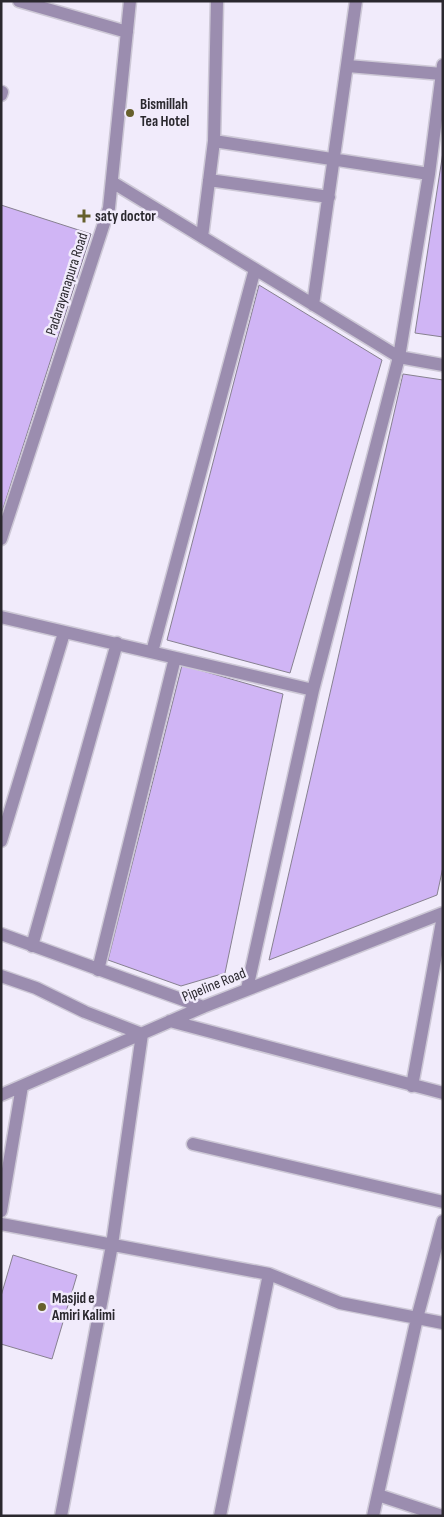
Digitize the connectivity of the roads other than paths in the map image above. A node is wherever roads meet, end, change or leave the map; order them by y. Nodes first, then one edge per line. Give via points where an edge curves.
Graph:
1 (20, 1) edge
2 (130, 1) edge
3 (217, 1) edge
4 (356, 1) edge
5 (49, 6) edge
6 (127, 32) junction
7 (348, 66) junction
8 (442, 70) edge
9 (214, 140) junction
10 (334, 159) junction
11 (429, 174) junction
12 (209, 180) junction
13 (112, 182) junction
14 (329, 197) junction
15 (202, 237) junction
16 (255, 269) junction
17 (313, 305) junction
18 (399, 357) junction
19 (443, 365) edge
20 (1, 539) edge
21 (1, 617) edge
22 (64, 633) junction
23 (117, 643) junction
24 (152, 652) junction
25 (175, 658) junction
26 (314, 690) junction
27 (1, 841) edge
28 (443, 915) edge
29 (1, 934) edge
30 (32, 946) junction
31 (98, 970) junction
32 (2, 979) edge
33 (248, 989) junction
34 (203, 1007) junction
35 (170, 1021) junction
36 (142, 1034) junction
37 (22, 1086) junction
38 (412, 1086) junction
39 (443, 1093) edge
40 (1, 1095) edge
41 (193, 1144) dead end
42 (443, 1202) edge
43 (1, 1211) edge
44 (443, 1221) edge
45 (1, 1224) edge
46 (112, 1245) junction
47 (269, 1274) junction
48 (416, 1318) junction
49 (443, 1323) edge
50 (378, 1495) junction
51 (61, 1516) edge
52 (220, 1516) edge
53 (373, 1516) edge
54 (442, 1516) edge

1 - 5 street
2 - 6 street, Padarayanapura Road
3 - 9 street
4 - 7 street
5 - 6 street
6 - 13 street, Padarayanapura Road
7 - 8 street
7 - 10 street
8 - 11 street
9 - 10 street
9 - 12 street
10 - 11 street
10 - 14 street
11 - 18 street
12 - 14 street
12 - 15 street
13 - 15 street
13 - 20 street, Padarayanapura Road via 108,208
14 - 17 street
15 - 16 street
16 - 17 street
16 - 24 street
17 - 18 street
18 - 19 street
18 - 26 street
21 - 22 street
22 - 23 street
22 - 27 street
23 - 24 street
23 - 30 street
24 - 25 street
25 - 26 street
25 - 31 street
26 - 33 street
28 - 33 street, Pipeline Road
28 - 38 street
29 - 30 street
30 - 31 street
31 - 34 street
32 - 36 street via 36,988 85,1012
33 - 34 street, Pipeline Road
34 - 35 street, Pipeline Road
35 - 36 street, Pipeline Road
35 - 38 street
36 - 37 street, Pipeline Road
36 - 46 street
37 - 40 street, Pipeline Road
37 - 43 street
38 - 39 street
41 - 42 street
44 - 48 street
45 - 46 street
46 - 47 street
46 - 51 street
47 - 48 street via 340,1304
47 - 52 street
48 - 49 street
48 - 50 street
50 - 53 street
50 - 54 street

